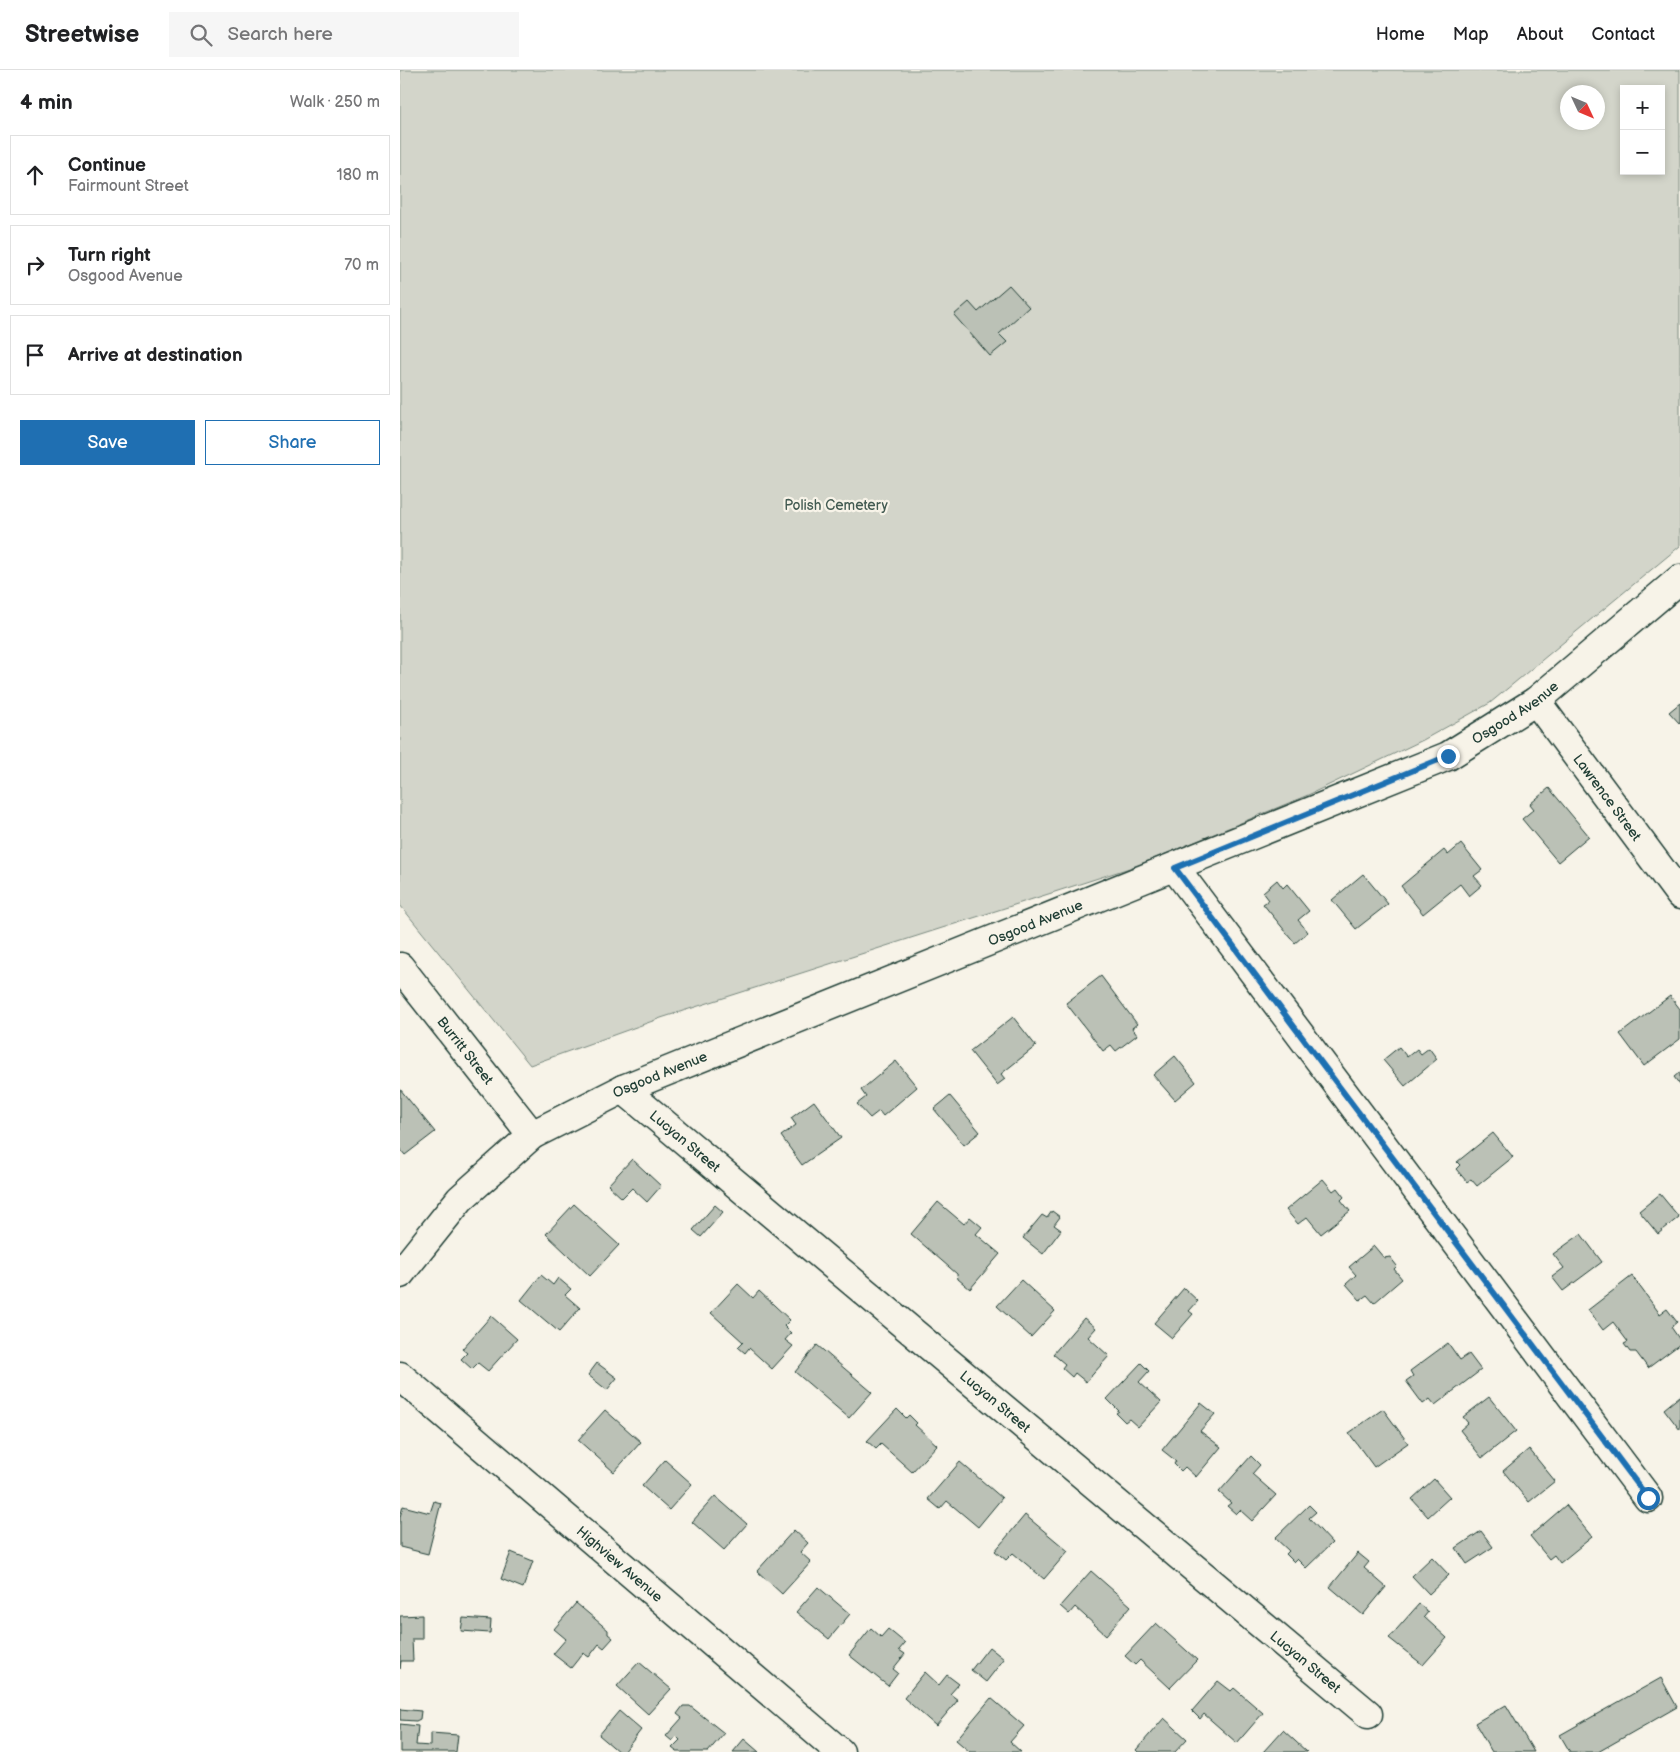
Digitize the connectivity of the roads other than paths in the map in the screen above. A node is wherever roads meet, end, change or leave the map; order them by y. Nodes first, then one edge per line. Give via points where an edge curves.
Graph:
1 (1680, 579) edge
2 (1536, 701) junction
3 (1175, 868) junction
4 (1680, 895) edge
5 (400, 967) edge
6 (623, 1089) junction
7 (532, 1135) junction
8 (400, 1274) edge
9 (400, 1376) edge
10 (1648, 1498) dead end
11 (1368, 1714) dead end
12 (840, 1752) edge

1 - 2 street, Osgood Avenue
2 - 3 street, Osgood Avenue via 1448,756
2 - 4 street, Lawrence Street
3 - 6 street, Osgood Avenue
3 - 10 street
5 - 7 street, Burritt Street
6 - 7 street, Osgood Avenue
6 - 11 street, Lucyan Street
7 - 8 street, Osgood Avenue via 460,1199
9 - 12 street, Highview Avenue

